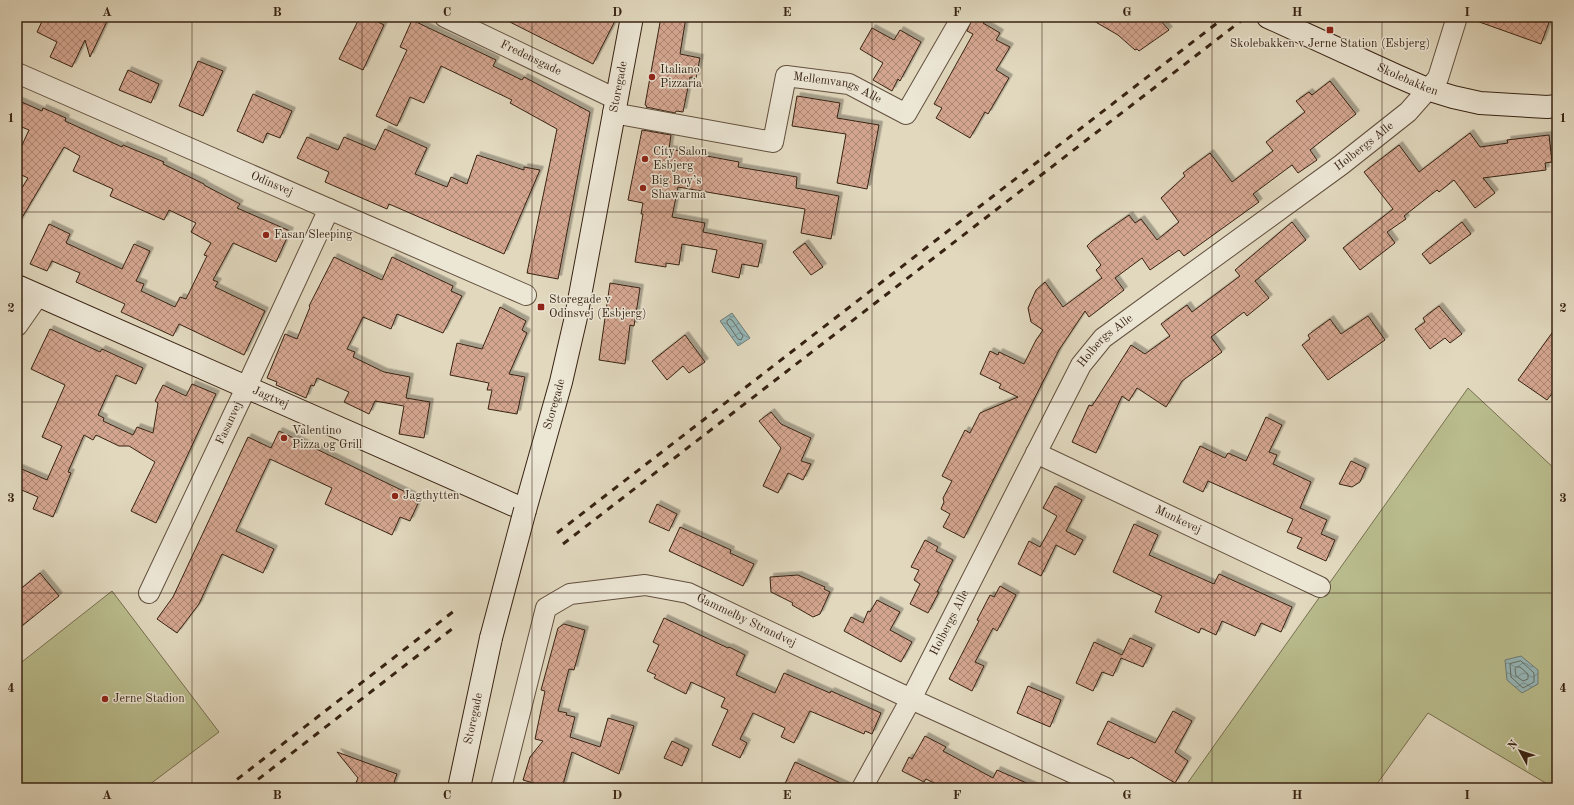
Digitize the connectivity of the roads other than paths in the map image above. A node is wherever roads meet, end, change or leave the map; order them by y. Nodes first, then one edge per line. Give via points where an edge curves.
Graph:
1 (445, 17) edge
2 (632, 17) edge
3 (962, 17) edge
4 (1268, 17) edge
5 (1457, 17) edge
6 (17, 73) edge
7 (1427, 89) junction
8 (615, 106) junction
9 (1557, 106) edge
10 (329, 209) junction
11 (17, 286) edge
12 (526, 295) dead end
13 (38, 296) junction
14 (17, 326) edge
15 (246, 388) junction
16 (1036, 453) junction
17 (525, 510) junction
18 (1320, 587) dead end
19 (149, 593) dead end
20 (911, 699) junction
21 (459, 788) edge
22 (502, 788) edge
23 (862, 788) edge
24 (1106, 788) edge

1 - 8 street, Fredensgade
2 - 8 street, Storegade
3 - 8 street, Mellemvangs Alle via 906,114 849,84 786,76 773,142
4 - 7 street, Skolebakken
5 - 7 street, Holbergs Alle via 1438,78
6 - 10 street, Odinsvej
7 - 9 street, Skolebakken via 1480,103
7 - 16 street, Holbergs Alle via 1408,112 1341,165 1104,338 1080,365
8 - 17 street, Storegade via 576,317 561,382
10 - 12 street, Odinsvej
10 - 15 street, Fasanvej
11 - 13 street, Jagtvej
13 - 14 street
13 - 15 street, Jagtvej
15 - 17 street, Jagtvej
15 - 19 street, Fasanvej
16 - 18 street, Munkevej
16 - 20 street, Holbergs Alle
17 - 21 street, Storegade, bridge via 491,638
20 - 22 street, Gammelby Strandvej via 688,593 645,585 570,594 546,608
20 - 23 street, Holbergs Alle
20 - 24 street, Gammelby Strandvej

